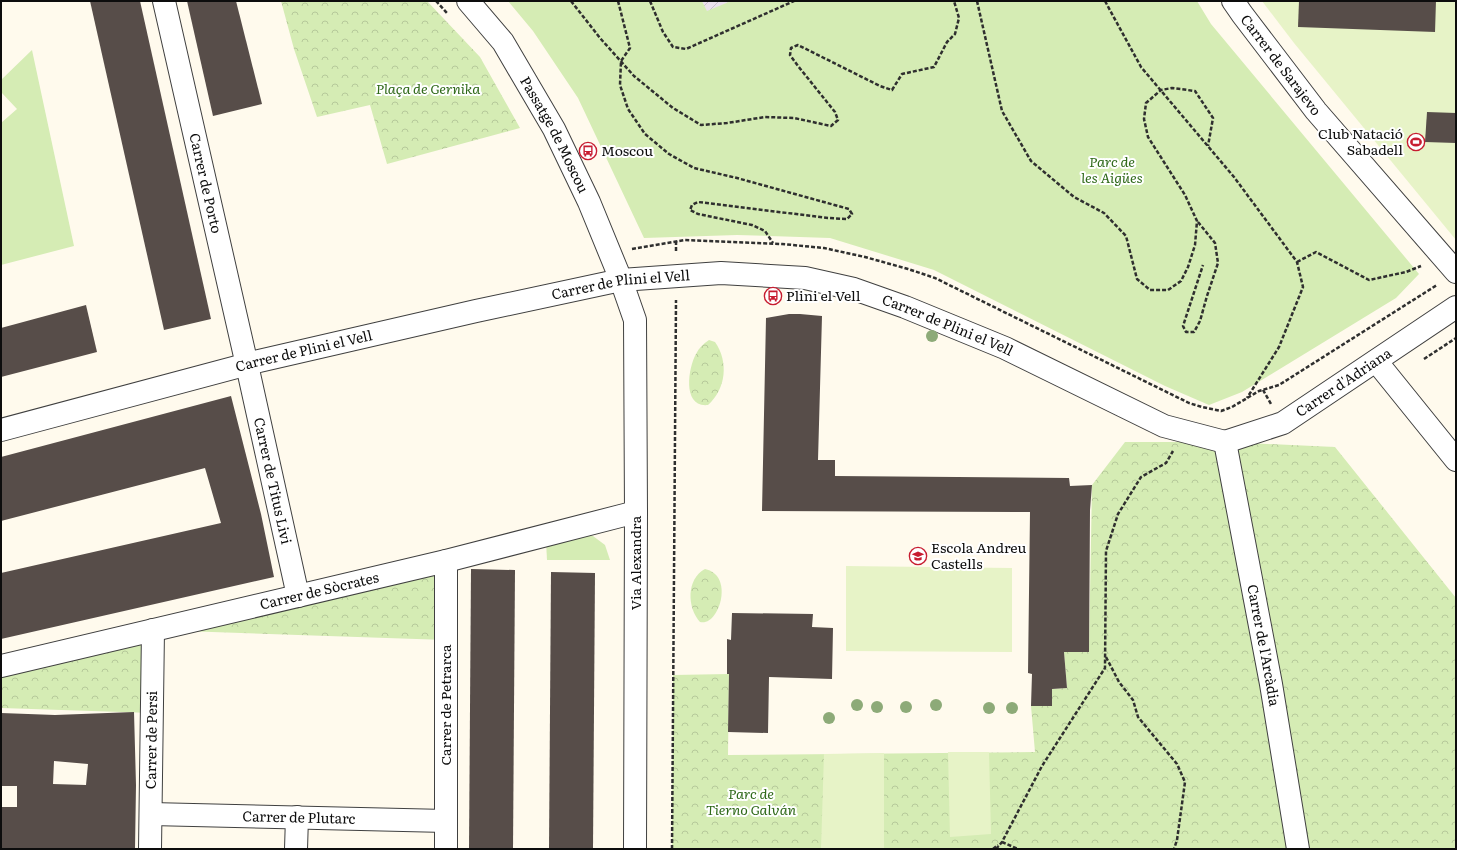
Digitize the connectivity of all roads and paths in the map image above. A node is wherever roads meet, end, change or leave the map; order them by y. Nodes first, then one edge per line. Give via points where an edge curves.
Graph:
1 (164, 1) edge
2 (436, 1) edge
3 (468, 1) edge
4 (571, 1) edge
5 (618, 1) edge
6 (650, 1) edge
7 (794, 1) edge
8 (954, 1) edge
9 (977, 1) edge
10 (1105, 1) edge
11 (1233, 1) edge
12 (451, 18) dead end
13 (621, 61) junction
14 (1161, 90) junction
15 (1208, 146) junction
16 (1197, 221) junction
17 (676, 241) junction
18 (774, 244) junction
19 (609, 252) junction
20 (1297, 262) junction
21 (1203, 265) dead end
22 (1421, 266) dead end
23 (1456, 272) edge
24 (676, 276) junction
25 (621, 280) junction
26 (1438, 284) dead end
27 (1456, 307) edge
28 (1376, 361) junction
29 (247, 365) junction
30 (1247, 399) junction
31 (1, 430) edge
32 (1183, 431) junction
33 (1225, 442) junction
34 (1456, 460) edge
35 (636, 512) junction
36 (446, 561) junction
37 (298, 596) junction
38 (153, 630) junction
39 (1105, 656) junction
40 (1, 666) edge
41 (151, 814) junction
42 (297, 818) junction
43 (446, 821) junction
44 (1002, 842) junction
45 (150, 849) edge
46 (296, 849) edge
47 (446, 849) edge
48 (635, 849) edge
49 (672, 849) edge
50 (993, 849) edge
51 (996, 849) edge
52 (1018, 849) edge
53 (1174, 849) edge
54 (1298, 849) edge

1 - 29 street, Carrer de Porto
2 - 12 path
3 - 19 street, Passatge de Moscou via 503,42 554,129 589,202
4 - 13 path
5 - 13 path via 630,48
6 - 7 path via 663,32 673,47 686,49
8 - 13 path via 959,18 955,34 947,42 934,67 902,74 892,90 798,45 791,48 790,55 835,112 838,120 831,126 794,118 764,117 701,125 673,108 634,76
9 - 16 path via 1002,111 1031,161 1074,197 1104,213 1126,236 1137,279 1150,290 1168,290 1181,281 1196,244
10 - 14 path via 1141,67
11 - 23 street, Carrer de Sarajevo via 1316,111
13 - 18 path via 620,85 628,108 645,134 669,154 694,168 836,205 849,209 852,214 847,219 834,219 698,202 692,204 690,210 698,214 752,225 765,231
14 - 15 path
14 - 15 path via 1172,88 1195,91 1213,118
14 - 16 path via 1146,103 1144,119 1148,137 1186,195
15 - 20 path
16 - 21 path via 1215,243 1218,263 1200,321 1194,332 1186,332 1184,326
17 - 18 path
17 - 19 path
17 - 24 path
18 - 30 path via 824,248 936,278 1202,408 1221,411
19 - 25 street, Passatge de Moscou
20 - 22 path via 1316,252 1369,280
20 - 30 path via 1302,287 1279,347
24 - 25 street, Carrer de Plini el Vell
24 - 32 street, Carrer de Plini el Vell via 721,273 805,278 854,289 1005,348 1164,426
24 - 49 path
25 - 29 street, Carrer de Plini el Vell
25 - 35 street, Via Alexandra via 635,320
26 - 30 path via 1279,385
27 - 28 street, Carrer d'Adriana
28 - 33 street, Carrer d'Adriana via 1283,423
28 - 34 street
29 - 31 street, Carrer de Plini el Vell
29 - 37 street, Carrer de Titus Livi
32 - 33 street, Carrer de Plini el Vell
32 - 39 path via 1166,463 1141,477 1118,514 1106,551
33 - 54 street, Carrer de l'Arcàdia via 1271,684
35 - 36 street, Carrer de Sòcrates
35 - 48 street, Via Alexandra
36 - 37 street, Carrer de Sòcrates
36 - 43 street, Carrer de Petrarca
37 - 38 street, Carrer de Sòcrates
38 - 40 street, Carrer de Sòcrates
38 - 41 street, Carrer de Persi
39 - 44 path via 1105,668 1042,766
39 - 53 path via 1119,682 1133,700 1138,717 1177,764 1185,782
41 - 42 street, Carrer de Plutarc
41 - 45 street, Carrer de Persi
42 - 43 street, Carrer de Plutarc
42 - 46 street
43 - 47 street, Carrer de Petrarca
44 - 50 path
44 - 51 path
44 - 52 path

